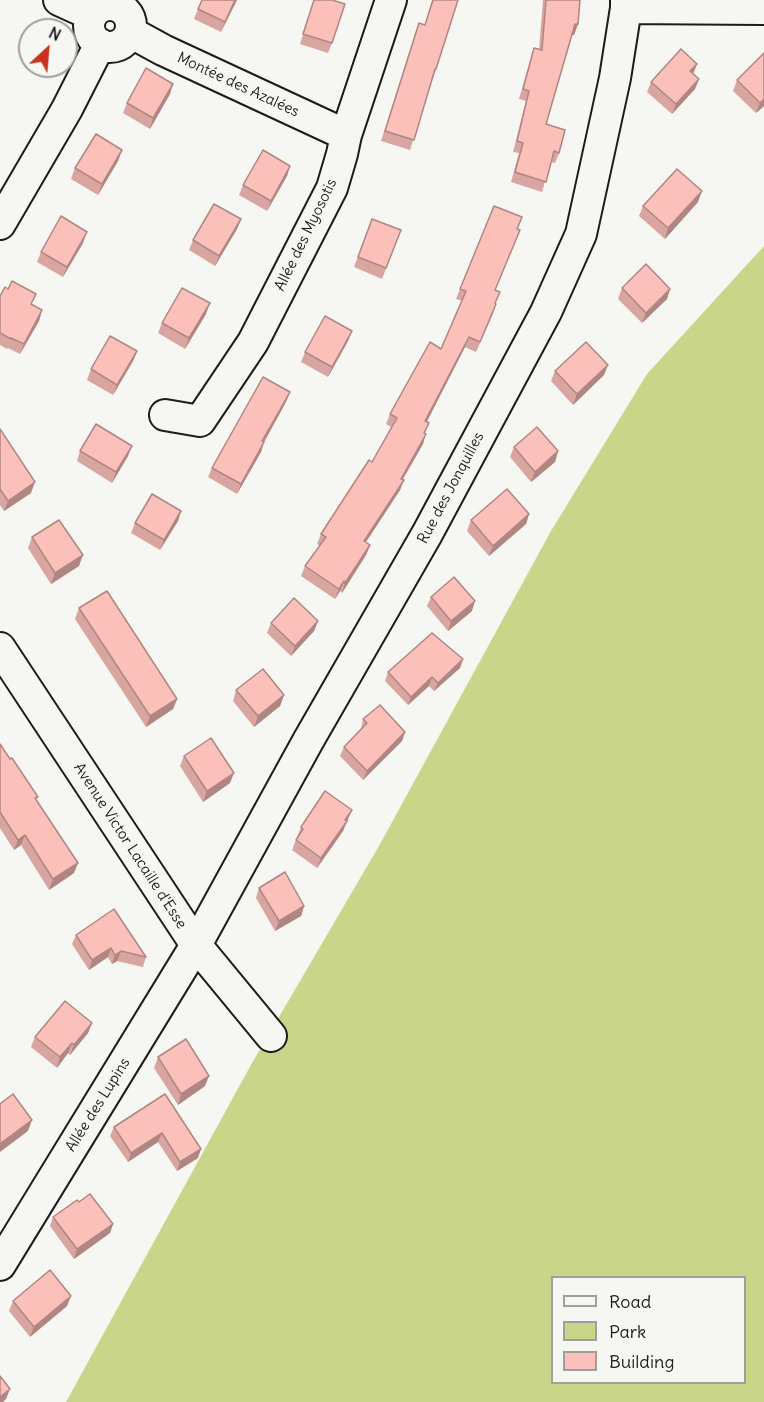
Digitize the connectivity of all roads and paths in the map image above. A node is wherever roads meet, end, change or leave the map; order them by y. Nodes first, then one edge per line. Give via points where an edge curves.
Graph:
1 (59, 0) edge
2 (391, 0) edge
3 (626, 4) edge
4 (764, 9) edge
5 (125, 13) edge
6 (92, 15) junction
7 (100, 44) junction
8 (346, 135) junction
9 (0, 224) edge
10 (165, 415) dead end
11 (0, 648) edge
12 (196, 945) junction
13 (271, 1036) dead end
14 (0, 1265) edge

1 - 6 street
2 - 8 street, Allée des Myosotis
3 - 4 street
3 - 12 street, Rue des Jonquilles via 615,78 582,234 546,312 427,534
5 - 6 street via 105,5
5 - 7 street via 123,42 111,47
5 - 8 street, Montée des Azalées via 163,50
6 - 7 street via 90,31
7 - 9 street
8 - 10 street, Allée des Myosotis via 332,188 253,342 200,421
11 - 12 street, Avenue Victor Lacaille d'Esse
12 - 13 street, Avenue Victor Lacaille d'Esse
12 - 14 street, Allée des Lupins

